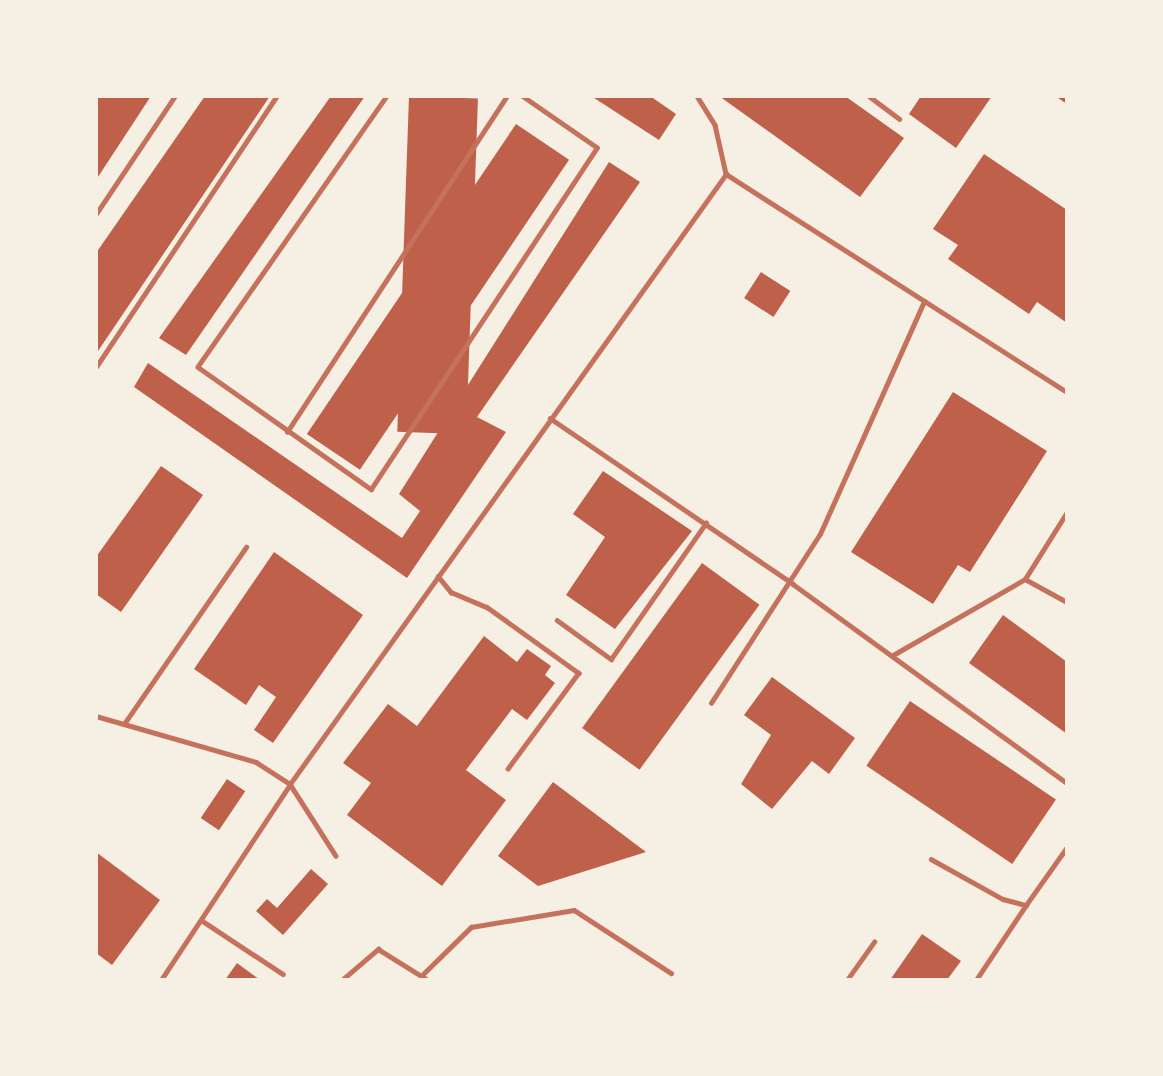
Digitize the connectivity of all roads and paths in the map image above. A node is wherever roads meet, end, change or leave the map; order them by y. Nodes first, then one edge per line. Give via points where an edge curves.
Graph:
1 (176, 96) edge
2 (277, 96) edge
3 (387, 96) edge
4 (507, 96) edge
5 (522, 96) edge
6 (697, 96) edge
7 (869, 96) edge
8 (899, 119) dead end
9 (726, 174) junction
10 (96, 214) edge
11 (924, 301) junction
12 (96, 367) edge
13 (1067, 392) edge
14 (550, 418) junction
15 (287, 432) junction
16 (1067, 512) edge
17 (706, 523) junction
18 (246, 547) dead end
19 (438, 576) junction
20 (1025, 579) junction
21 (793, 584) junction
22 (1067, 602) edge
23 (557, 620) dead end
24 (893, 655) junction
25 (711, 703) dead end
26 (96, 716) edge
27 (124, 724) junction
28 (508, 769) dead end
29 (1067, 783) edge
30 (290, 784) junction
31 (1067, 847) edge
32 (336, 856) dead end
33 (931, 859) dead end
34 (1026, 905) junction
35 (201, 920) junction
36 (874, 942) dead end
37 (670, 973) dead end
38 (283, 974) dead end
39 (421, 976) junction
40 (161, 980) edge
41 (342, 980) edge
42 (428, 980) edge
43 (847, 980) edge
44 (976, 980) edge

1 - 10 lane
2 - 12 lane
3 - 15 lane via 198,367
4 - 15 lane
5 - 15 lane via 597,148 371,489
6 - 9 lane via 715,125
7 - 8 lane
9 - 11 lane
9 - 14 lane
11 - 13 lane
11 - 21 lane
14 - 17 lane
14 - 19 lane
16 - 20 lane
17 - 21 lane
17 - 23 lane via 611,659
18 - 27 lane
19 - 28 lane via 450,592 488,607 579,673
19 - 30 lane
20 - 22 lane
20 - 24 lane
21 - 24 lane
21 - 25 lane via 765,613
24 - 29 lane
26 - 27 lane
27 - 30 lane via 256,762
30 - 32 lane
30 - 35 lane
31 - 34 lane
33 - 34 lane via 1003,899
34 - 44 lane
35 - 38 lane
35 - 40 lane
36 - 43 lane
37 - 39 lane via 574,910 471,927
39 - 41 lane via 378,949
39 - 42 lane

